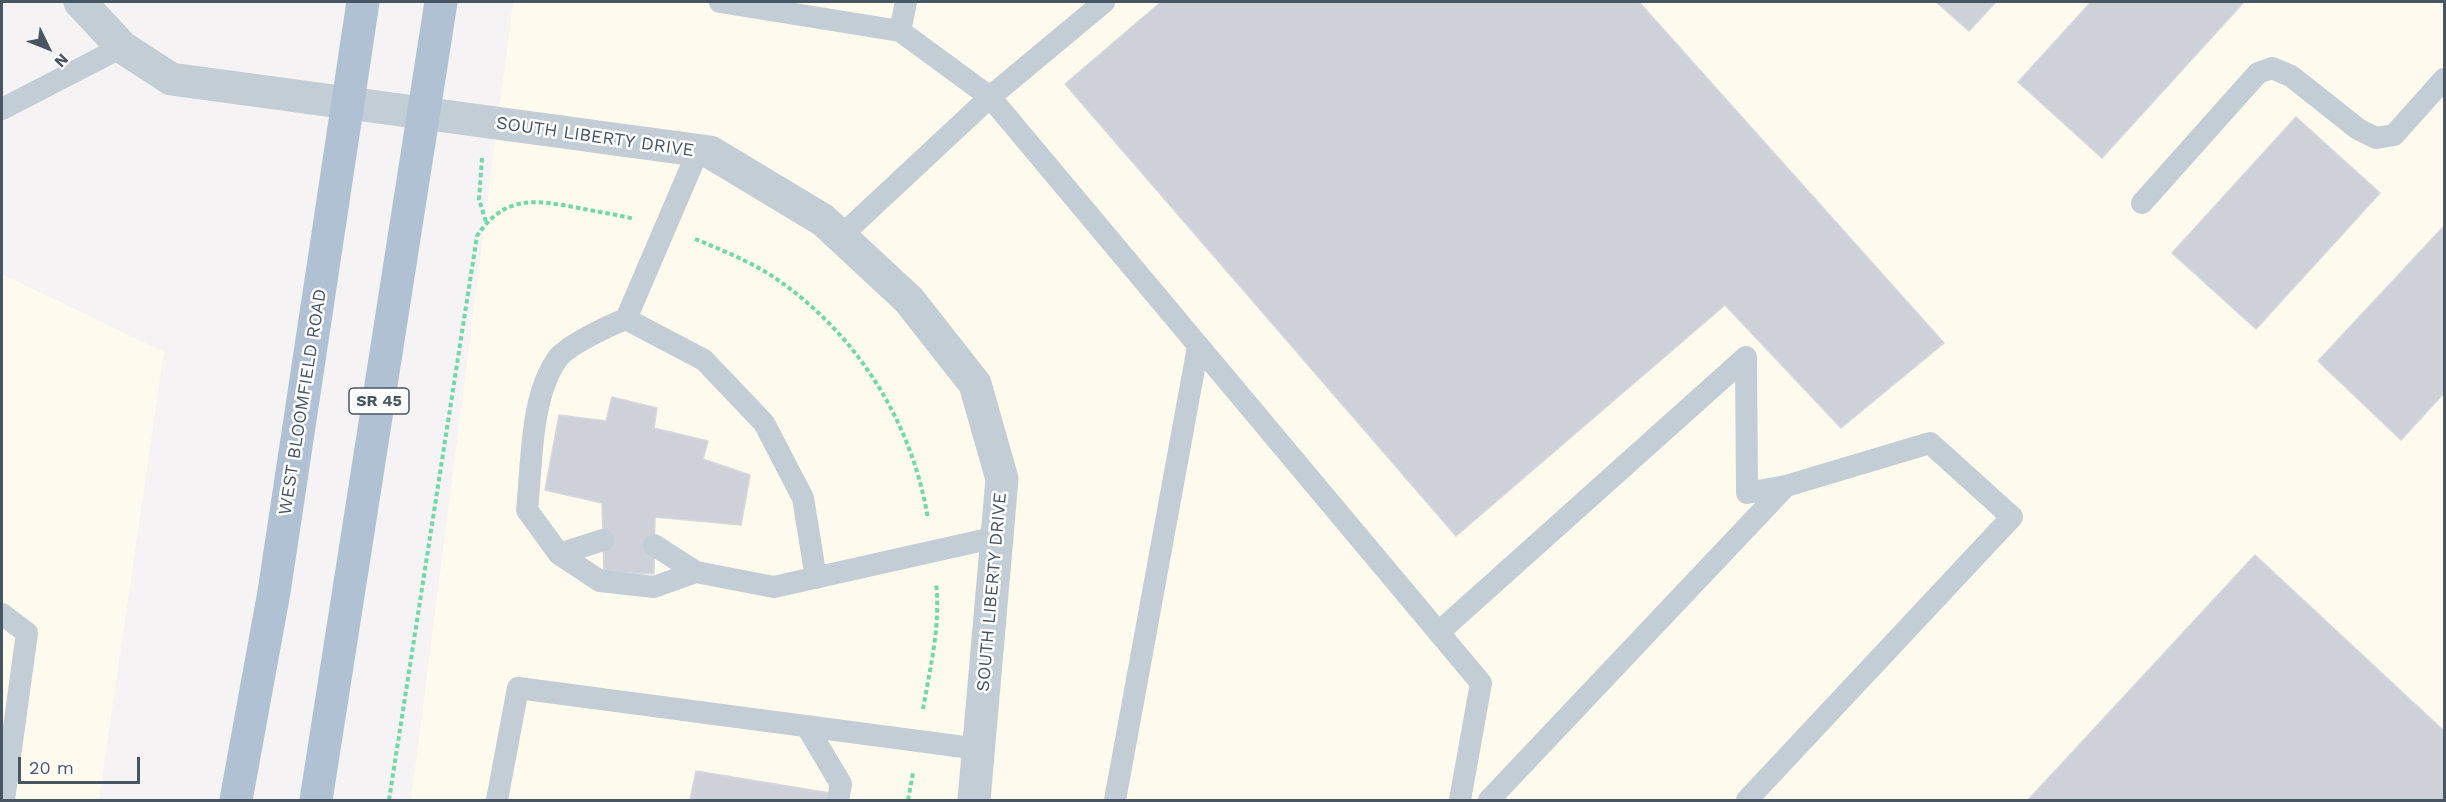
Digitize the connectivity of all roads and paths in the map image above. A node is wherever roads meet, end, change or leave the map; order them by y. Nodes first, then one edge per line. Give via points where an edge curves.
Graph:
1 (80, 2) edge
2 (363, 2) edge
3 (441, 2) edge
4 (720, 2) edge
5 (906, 2) edge
6 (1104, 2) edge
7 (1089, 9) edge
8 (900, 31) junction
9 (122, 47) junction
10 (2445, 79) edge
11 (990, 97) junction
12 (348, 101) junction
13 (2, 109) edge
14 (423, 114) junction
15 (485, 122) junction
16 (698, 151) junction
17 (2142, 203) dead end
18 (486, 222) junction
19 (664, 228) junction
20 (841, 236) junction
21 (626, 319) junction
22 (1198, 347) junction
23 (1786, 486) junction
24 (997, 537) junction
25 (603, 540) dead end
26 (654, 545) dead end
27 (932, 552) junction
28 (559, 554) junction
29 (696, 572) junction
30 (816, 578) junction
31 (2, 614) edge
32 (1439, 632) junction
33 (807, 727) junction
34 (918, 741) junction
35 (979, 750) junction
36 (4, 801) edge
37 (236, 801) edge
38 (316, 801) edge
39 (389, 801) edge
40 (497, 801) edge
41 (838, 801) edge
42 (908, 801) edge
43 (974, 801) edge
44 (1115, 801) edge
45 (1460, 801) edge
46 (1489, 801) edge
47 (1747, 801) edge

1 - 9 street, SOUTH LIBERTY DRIVE
2 - 12 main road, WEST BLOOMFIELD ROAD
3 - 14 main road, SR 45
4 - 8 lane
5 - 8 lane
6 - 7 lane
7 - 11 lane
8 - 11 lane
9 - 12 street, SOUTH LIBERTY DRIVE via 171,79
9 - 13 lane
10 - 17 lane via 2394,135 2376,138 2358,129 2290,76 2272,68 2258,73
11 - 20 lane
11 - 22 lane
12 - 14 street, SOUTH LIBERTY DRIVE
12 - 37 main road, WEST BLOOMFIELD ROAD via 274,592
14 - 15 street, SOUTH LIBERTY DRIVE
14 - 38 main road, SR 45
15 - 16 street, SOUTH LIBERTY DRIVE
15 - 18 path via 479,199
16 - 19 lane
16 - 20 street, SOUTH LIBERTY DRIVE via 710,152 813,214
18 - 19 path via 505,208 534,200
18 - 39 path via 477,236
19 - 21 lane
19 - 27 path via 720,249 767,273 827,321 857,355 877,383 913,457 924,493
20 - 24 street, SOUTH LIBERTY DRIVE via 909,300 975,384 1002,478
21 - 28 lane via 559,357 539,398 527,510
21 - 30 lane via 704,360 764,423 803,498
22 - 32 lane
22 - 44 lane
23 - 32 lane via 1748,493 1746,357
23 - 46 lane
23 - 47 lane via 1930,443 2012,517
24 - 27 lane
24 - 35 street, SOUTH LIBERTY DRIVE
25 - 28 lane
26 - 29 lane
27 - 30 lane
27 - 34 path via 938,600 936,634
28 - 29 lane via 600,581 654,587
29 - 30 lane via 774,587
31 - 36 lane via 27,633
32 - 45 lane via 1481,683
33 - 34 lane
33 - 40 lane via 518,688
33 - 41 lane via 841,784
34 - 35 lane
34 - 42 path
35 - 43 street, SOUTH LIBERTY DRIVE

